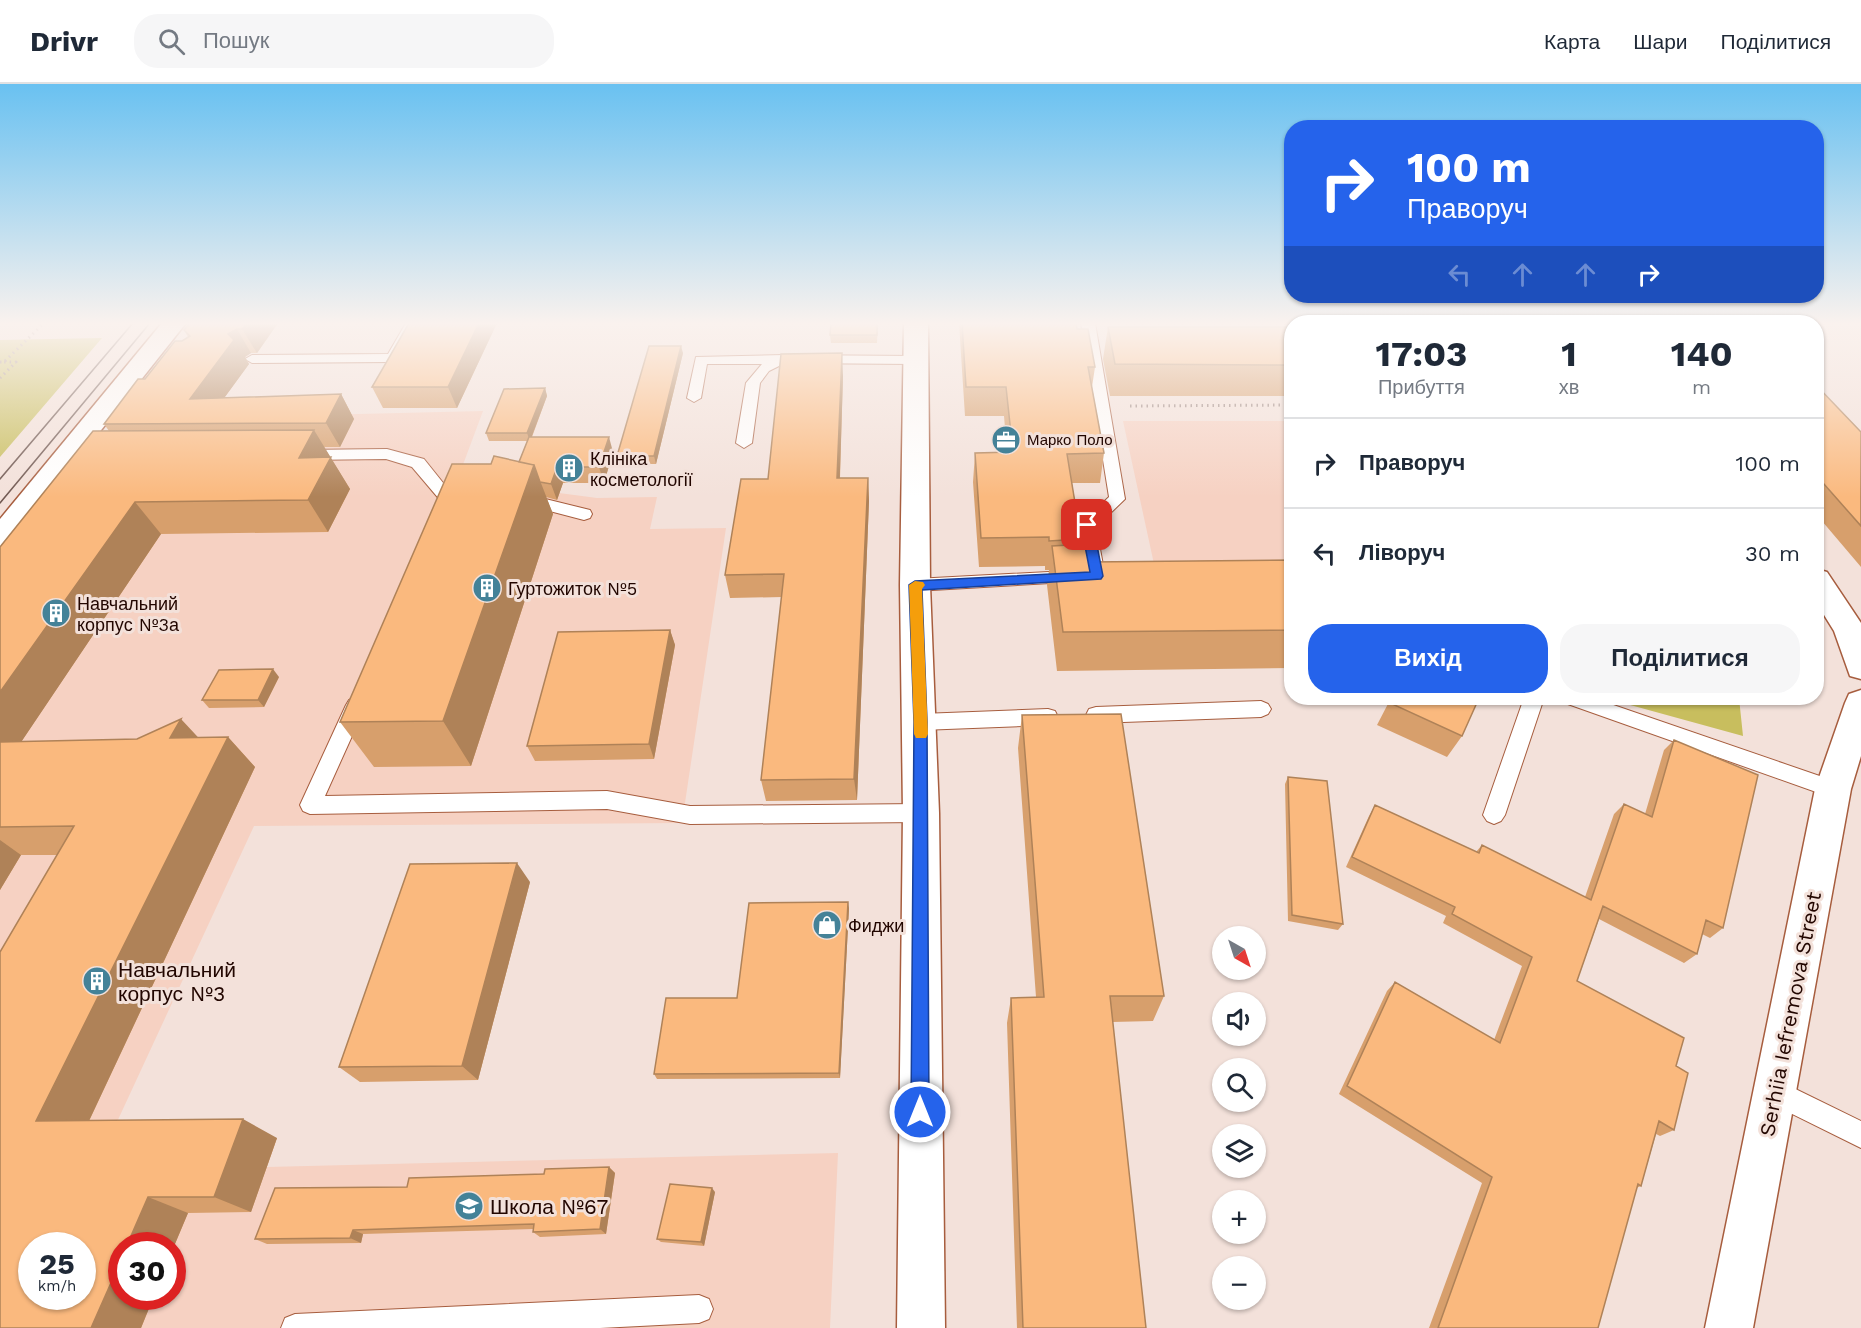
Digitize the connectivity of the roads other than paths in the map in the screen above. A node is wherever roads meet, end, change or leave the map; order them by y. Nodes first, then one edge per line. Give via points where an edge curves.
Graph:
1 (136, 381) edge
2 (697, 381) edge
3 (754, 381) edge
4 (916, 381) edge
5 (1098, 381) edge
6 (694, 398) dead end
7 (744, 443) dead end
8 (280, 455) edge
9 (437, 486) junction
10 (464, 492) edge
11 (513, 498) edge
12 (584, 514) dead end
13 (434, 531) edge
14 (0, 538) edge
15 (915, 585) junction
16 (1824, 591) edge
17 (1861, 667) edge
18 (362, 689) edge
19 (1861, 703) edge
20 (1532, 705) edge
21 (1592, 705) edge
22 (1261, 709) dead end
23 (921, 722) junction
24 (1833, 789) junction
25 (921, 813) junction
26 (1494, 815) dead end
27 (1775, 1092) junction
28 (1861, 1135) edge
29 (699, 1309) dead end
30 (295, 1328) edge
31 (921, 1328) edge
32 (1730, 1328) edge

1 - 14 street via 77,456
2 - 6 lane
3 - 7 lane
4 - 15 street
5 - 15 lane via 1117,499 1087,525 1096,576
8 - 9 lane via 387,454 418,463
9 - 10 lane
9 - 13 lane via 448,499
11 - 12 lane
15 - 23 street
16 - 17 street via 1857,645
18 - 25 lane via 310,806 608,800 690,815
19 - 24 street, Serhiia Iefremova Street
20 - 26 lane
21 - 24 lane
22 - 23 lane
23 - 25 street
24 - 27 street, Serhiia Iefremova Street
25 - 31 street
27 - 28 lane
27 - 32 street, Serhiia Iefremova Street
29 - 30 lane

